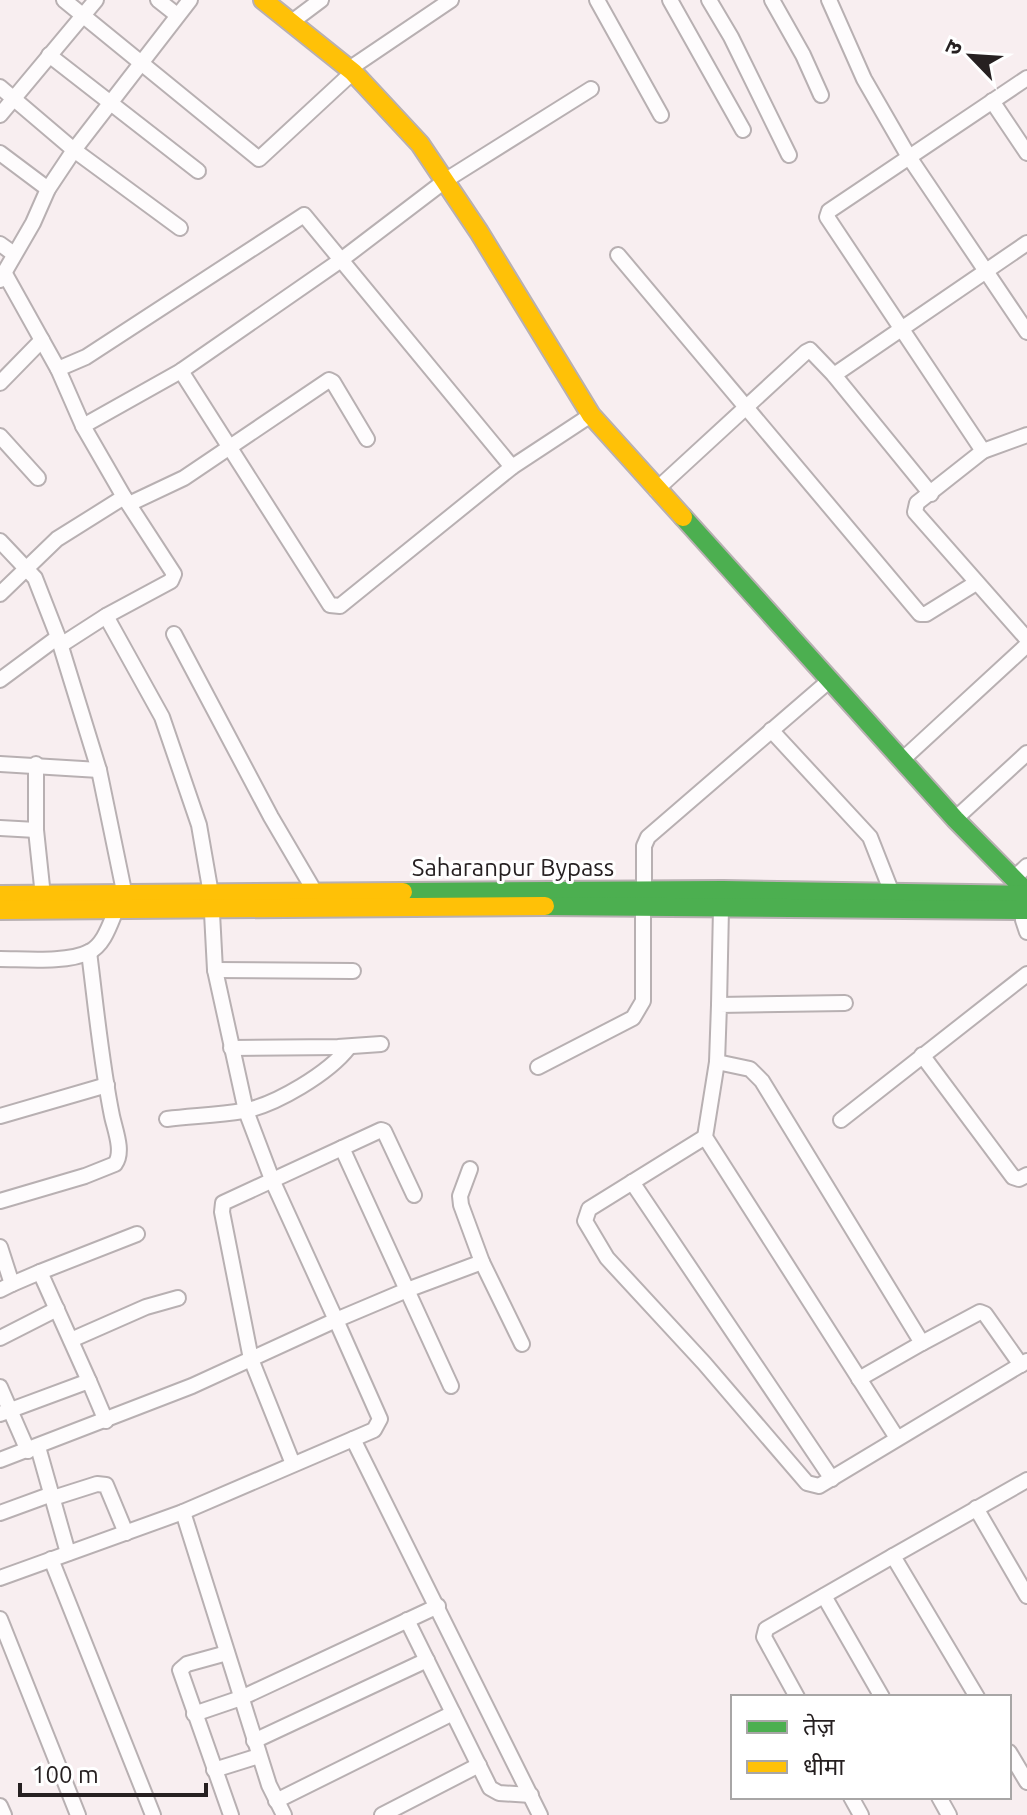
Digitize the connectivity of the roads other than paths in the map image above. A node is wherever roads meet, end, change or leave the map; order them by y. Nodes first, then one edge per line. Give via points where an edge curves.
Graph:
1 (64, 0) edge
2 (96, 0) edge
3 (158, 0) edge
4 (190, 0) edge
5 (263, 0) edge
6 (321, 0) edge
7 (451, 0) edge
8 (597, 0) edge
9 (670, 0) edge
10 (709, 0) edge
11 (772, 0) edge
12 (829, 0) edge
13 (83, 15) junction
14 (177, 15) junction
15 (293, 21) junction
16 (49, 55) junction
17 (142, 61) junction
18 (351, 71) junction
19 (1027, 78) edge
20 (0, 87) edge
21 (591, 89) dead end
22 (821, 95) dead end
23 (13, 98) junction
24 (992, 101) junction
25 (108, 103) junction
26 (0, 115) edge
27 (661, 115) dead end
28 (743, 130) dead end
29 (74, 150) junction
30 (0, 153) edge
31 (1027, 153) edge
32 (789, 155) dead end
33 (909, 157) junction
34 (198, 171) dead end
35 (446, 180) junction
36 (48, 189) junction
37 (180, 228) dead end
38 (1027, 243) edge
39 (0, 244) edge
40 (14, 254) junction
41 (618, 255) dead end
42 (341, 260) junction
43 (986, 271) junction
44 (3, 277) edge
45 (900, 330) junction
46 (1027, 332) edge
47 (42, 340) junction
48 (58, 369) junction
49 (181, 371) junction
50 (834, 375) junction
51 (0, 383) edge
52 (746, 404) junction
53 (591, 415) junction
54 (83, 426) junction
55 (1027, 435) edge
56 (0, 436) edge
57 (367, 439) dead end
58 (229, 446) junction
59 (983, 451) junction
60 (512, 467) junction
61 (38, 478) dead end
62 (656, 490) junction
63 (931, 494) junction
64 (126, 500) junction
65 (0, 541) edge
66 (26, 567) junction
67 (976, 583) junction
68 (0, 594) edge
69 (106, 616) junction
70 (174, 634) dead end
71 (1027, 639) edge
72 (59, 641) junction
73 (1027, 645) edge
74 (0, 680) edge
75 (830, 680) junction
76 (771, 730) junction
77 (1027, 753) edge
78 (902, 760) junction
79 (0, 764) edge
80 (36, 764) junction
81 (99, 770) junction
82 (955, 819) junction
83 (0, 828) edge
84 (36, 830) junction
85 (315, 892) junction
86 (1024, 892) edge
87 (892, 893) junction
88 (0, 895) edge
89 (43, 896) junction
90 (644, 899) junction
91 (686, 899) junction
92 (211, 902) junction
93 (121, 903) junction
94 (721, 908) junction
95 (0, 910) edge
96 (1027, 932) edge
97 (89, 952) junction
98 (0, 959) edge
99 (215, 970) junction
100 (353, 971) dead end
101 (1027, 974) edge
102 (845, 1003) dead end
103 (719, 1005) junction
104 (381, 1044) dead end
105 (349, 1047) junction
106 (231, 1048) junction
107 (922, 1055) junction
108 (717, 1062) junction
109 (538, 1067) dead end
110 (107, 1085) junction
111 (246, 1111) junction
112 (0, 1116) edge
113 (167, 1119) dead end
114 (841, 1120) dead end
115 (705, 1137) junction
116 (342, 1148) junction
117 (470, 1169) dead end
118 (1027, 1175) edge
119 (273, 1182) junction
120 (632, 1182) junction
121 (414, 1195) dead end
122 (0, 1201) edge
123 (137, 1234) dead end
124 (0, 1247) edge
125 (482, 1262) junction
126 (40, 1272) junction
127 (6, 1287) edge
128 (407, 1290) junction
129 (178, 1298) dead end
130 (57, 1309) junction
131 (336, 1320) junction
132 (0, 1338) edge
133 (71, 1340) junction
134 (922, 1343) junction
135 (522, 1344) dead end
136 (251, 1359) junction
137 (1024, 1363) edge
138 (859, 1379) junction
139 (89, 1381) junction
140 (451, 1386) dead end
141 (0, 1387) edge
142 (6, 1412) edge
143 (106, 1421) junction
144 (897, 1438) junction
145 (353, 1439) junction
146 (33, 1449) junction
147 (0, 1460) edge
148 (293, 1464) junction
149 (832, 1479) junction
150 (1027, 1480) edge
151 (53, 1496) junction
152 (976, 1508) junction
153 (183, 1512) junction
154 (0, 1513) edge
155 (126, 1533) junction
156 (68, 1553) junction
157 (893, 1556) junction
158 (51, 1559) junction
159 (0, 1578) edge
160 (824, 1596) junction
161 (1027, 1596) edge
162 (438, 1606) junction
163 (0, 1619) edge
164 (407, 1620) junction
165 (227, 1653) junction
166 (427, 1660) junction
167 (796, 1695) edge
168 (881, 1695) edge
169 (976, 1695) edge
170 (241, 1698) junction
171 (453, 1713) junction
172 (194, 1714) junction
173 (254, 1741) junction
174 (1011, 1755) edge
175 (259, 1756) junction
176 (479, 1765) junction
177 (214, 1770) junction
178 (1027, 1782) edge
179 (531, 1795) junction
180 (0, 1806) edge
181 (281, 1811) edge
182 (4, 1815) edge
183 (78, 1815) edge
184 (153, 1815) edge
185 (231, 1815) edge
186 (382, 1815) edge
187 (540, 1815) edge

1 - 13 street
2 - 13 street
3 - 14 street
4 - 14 street
5 - 15 main road
6 - 15 street
7 - 18 street
8 - 27 street
9 - 28 street
10 - 32 street
11 - 22 street
12 - 33 street via 864,79
13 - 16 street
13 - 17 street
14 - 17 street
15 - 18 main road
16 - 23 street
16 - 25 street
17 - 18 street via 259,159
17 - 25 street
18 - 35 main road via 420,144
19 - 24 street
20 - 23 street
21 - 35 street
23 - 26 street
23 - 29 street
24 - 31 street
24 - 33 street
25 - 29 street
25 - 34 street
29 - 36 street
29 - 37 street
30 - 36 street
33 - 43 street
33 - 45 street via 827,217
35 - 42 street
35 - 53 main road
36 - 40 street
38 - 43 street
39 - 40 street
40 - 44 street
41 - 52 street
42 - 48 street via 302,216 86,357
42 - 49 street
42 - 60 street
43 - 45 street
43 - 46 street
44 - 47 street
45 - 50 street
45 - 59 street
47 - 48 street
47 - 51 street
48 - 54 street
49 - 54 street
49 - 58 street
50 - 52 street via 808,351
50 - 63 street
52 - 62 street
52 - 67 street via 920,614
53 - 60 street
53 - 62 main road
54 - 64 street
55 - 59 street
56 - 61 street
57 - 58 street via 329,380
58 - 60 street via 335,606
58 - 64 street via 184,478
59 - 63 street
62 - 75 main road
63 - 67 street via 917,503 915,512
64 - 66 street via 57,539
64 - 69 street via 174,574
65 - 66 street
66 - 68 street
66 - 72 street
67 - 71 street
69 - 72 street
69 - 92 street via 162,717 199,825
70 - 85 street
72 - 74 street
72 - 81 street
73 - 78 street
75 - 76 street
75 - 78 main road
76 - 87 street via 870,837
76 - 90 street via 648,837
77 - 82 street
78 - 82 main road
79 - 80 street
80 - 81 street
80 - 84 street
81 - 93 street
82 - 86 main road
83 - 84 street
84 - 89 street
85 - 90 main road, Saharanpur Bypass
85 - 92 main road, Saharanpur Bypass
86 - 87 main road, Saharanpur Bypass
86 - 94 main road
86 - 96 street
87 - 91 main road, Saharanpur Bypass
88 - 89 main road, Saharanpur Bypass
89 - 93 main road, Saharanpur Bypass
90 - 91 main road, Saharanpur Bypass
90 - 92 main road
90 - 109 street via 639,1012
91 - 94 main road
92 - 93 main road, Saharanpur Bypass
92 - 99 street
93 - 95 main road
93 - 97 street
94 - 103 street
97 - 98 street
97 - 110 street
99 - 100 street
99 - 106 street
101 - 107 street
102 - 103 street
103 - 108 street
104 - 105 street
105 - 106 street
105 - 111 street via 287,1094
106 - 111 street
107 - 114 street
107 - 118 street via 1013,1177
108 - 115 street
108 - 134 street via 750,1069 762,1081
110 - 112 street
110 - 122 street via 117,1162
111 - 113 street
111 - 119 street
115 - 120 street
115 - 138 street
116 - 119 street
116 - 121 street via 384,1131
116 - 128 street
117 - 125 street via 461,1205
119 - 131 street
119 - 136 street via 226,1200 222,1209
120 - 149 street
120 - 149 street via 586,1215 607,1258 801,1477 819,1486
123 - 126 street
124 - 127 street
125 - 128 street
125 - 135 street
126 - 127 street
126 - 130 street
128 - 131 street
128 - 140 street
129 - 133 street
130 - 132 street
130 - 133 street
131 - 136 street
131 - 145 street via 380,1419 374,1430
133 - 139 street
134 - 137 street via 980,1312
134 - 138 street
136 - 143 street
136 - 148 street
137 - 144 street
138 - 144 street
139 - 142 street
139 - 143 street
141 - 142 street
142 - 146 street
143 - 146 street
144 - 149 street
145 - 148 street
145 - 162 street
146 - 147 street
146 - 151 street
148 - 153 street
150 - 152 street
151 - 154 street
151 - 155 street via 106,1485
151 - 156 street
152 - 157 street
152 - 161 street
153 - 155 street
153 - 165 street
155 - 156 street
156 - 158 street
157 - 160 street
157 - 169 street
158 - 159 street
158 - 184 street
160 - 167 street via 764,1632
160 - 168 street
162 - 164 street
162 - 179 street
163 - 183 street
164 - 166 street
164 - 170 street
165 - 170 street
165 - 172 street via 180,1670
166 - 171 street
166 - 173 street
170 - 172 street
170 - 173 street
171 - 176 street
171 - 181 street
172 - 177 street
173 - 175 street
174 - 178 street
175 - 177 street
175 - 181 street
176 - 179 street via 494,1791
176 - 186 street
177 - 185 street
179 - 187 street
180 - 182 street

